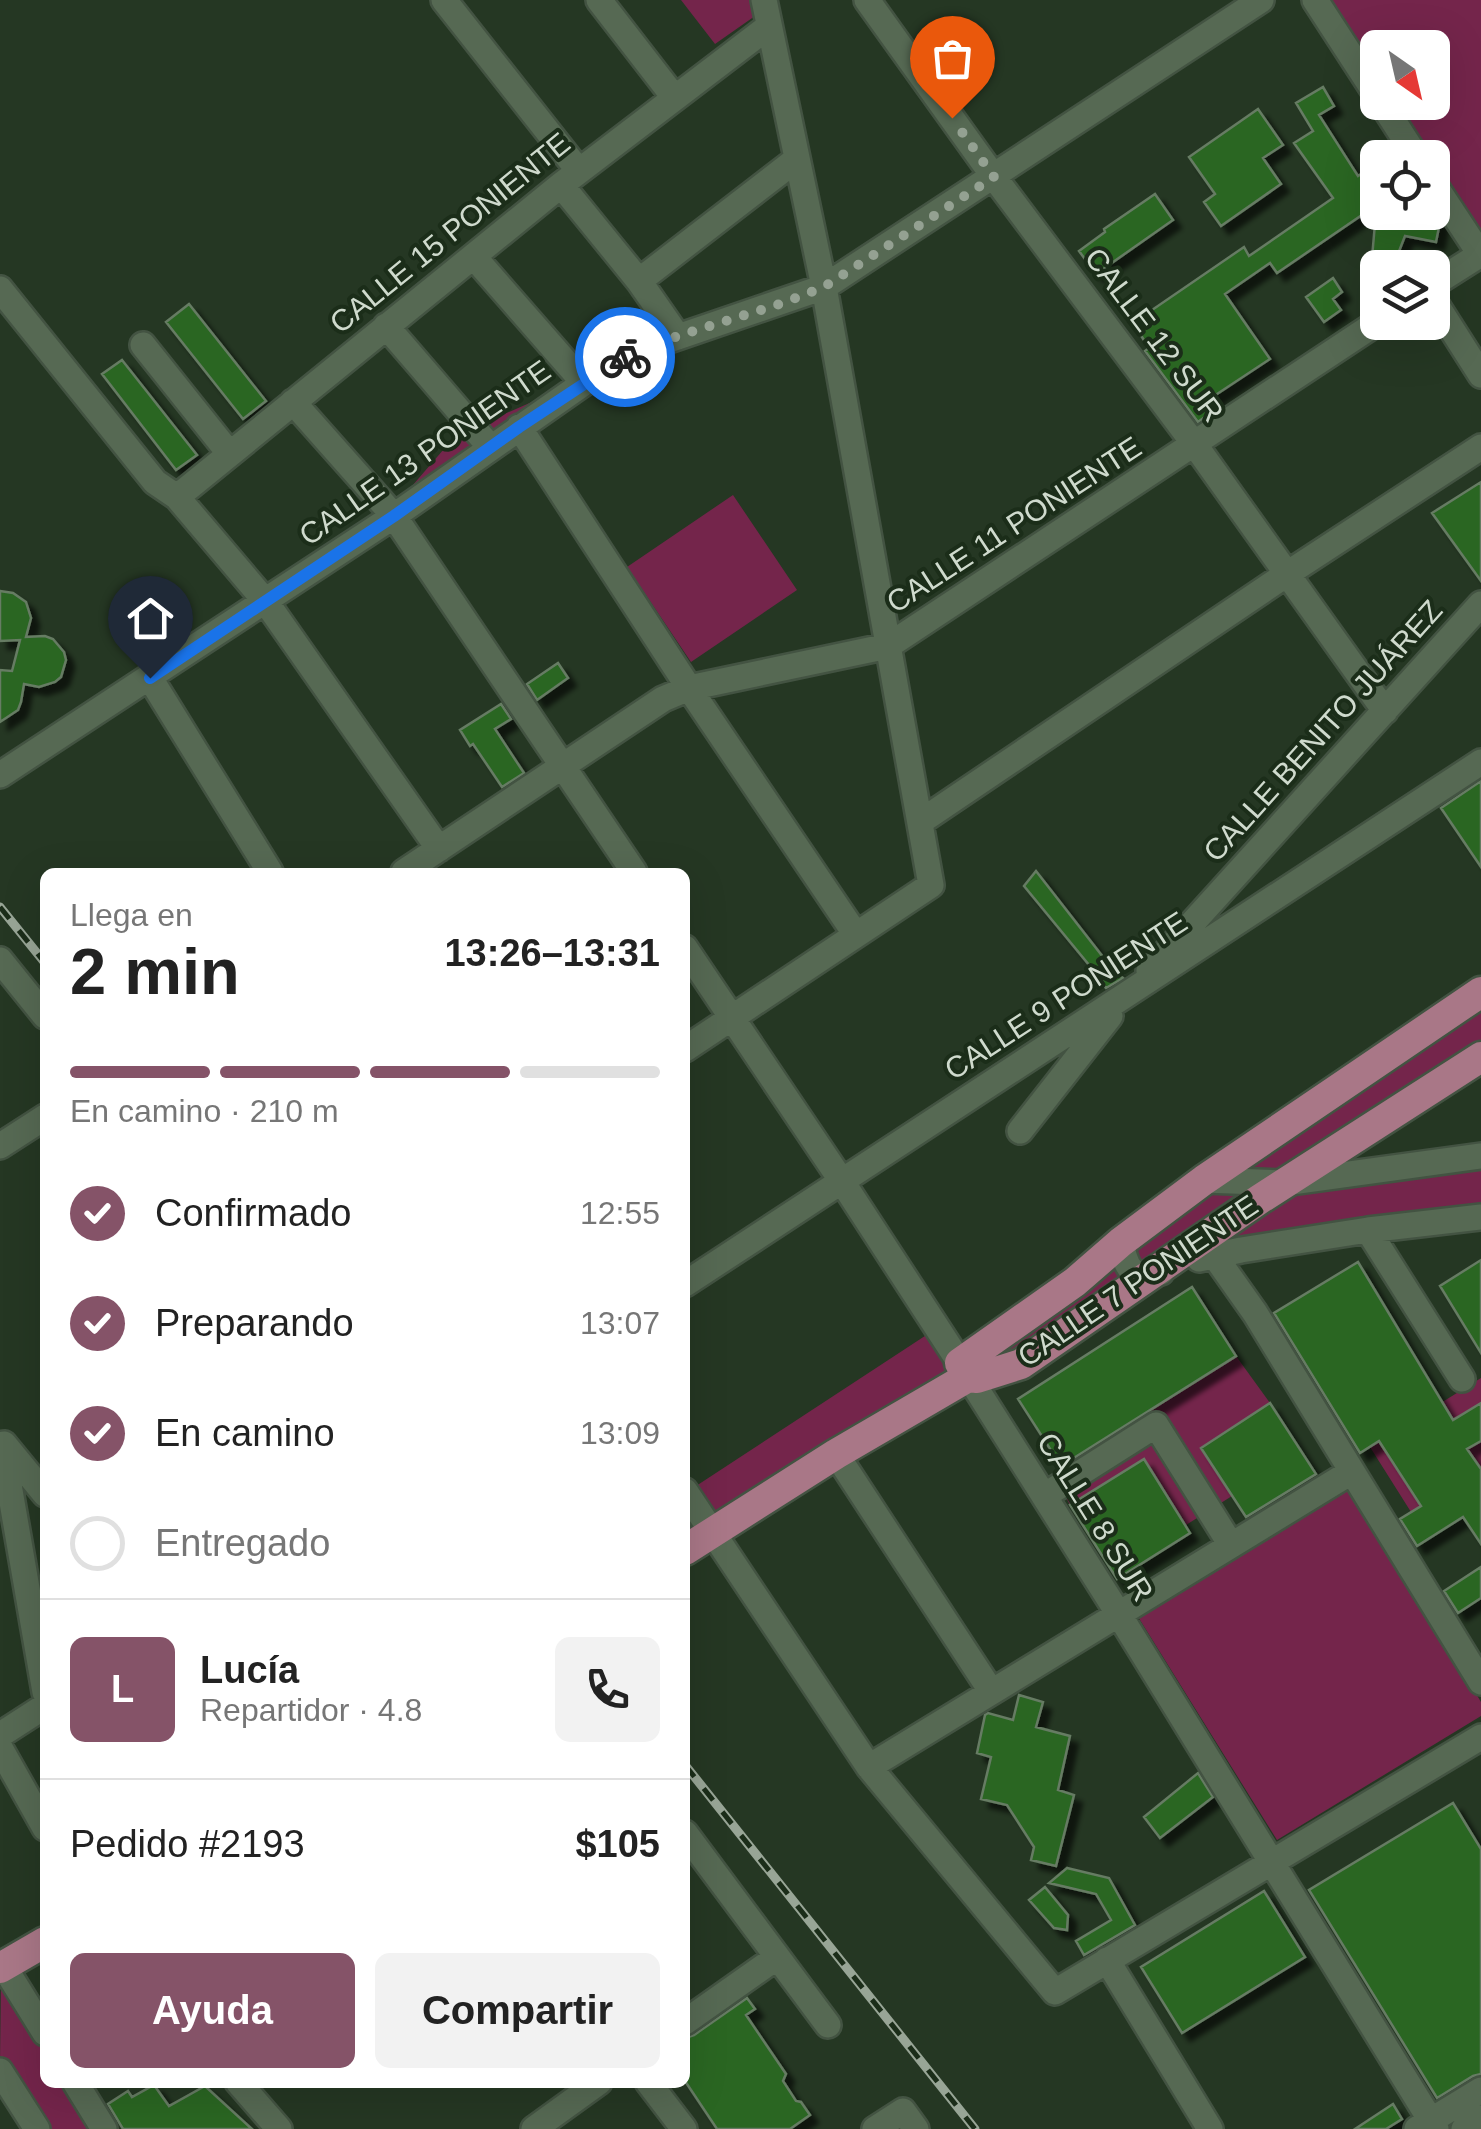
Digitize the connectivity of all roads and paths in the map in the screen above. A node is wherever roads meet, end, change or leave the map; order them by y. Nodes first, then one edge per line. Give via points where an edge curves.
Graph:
1 (444, 0) edge
2 (599, 0) edge
3 (764, 0) edge
4 (867, 0) edge
5 (1261, 0) edge
6 (1315, 0) edge
7 (768, 27) junction
8 (1360, 70) edge
9 (674, 97) junction
10 (797, 159) junction
11 (994, 177) junction
12 (570, 178) junction
13 (1450, 208) edge
14 (1481, 254) edge
15 (474, 257) junction
16 (1450, 274) edge
17 (640, 281) junction
18 (824, 287) junction
19 (0, 289) edge
20 (386, 326) junction
21 (1450, 326) edge
22 (1360, 334) edge
23 (678, 336) junction
24 (143, 345) dead end
25 (1481, 375) edge
26 (584, 383) junction
27 (293, 402) junction
28 (519, 427) junction
29 (1195, 445) junction
30 (1481, 447) edge
31 (491, 448) junction
32 (229, 453) junction
33 (178, 496) junction
34 (394, 516) junction
35 (1287, 574) junction
36 (266, 602) junction
37 (1481, 604) edge
38 (888, 646) junction
39 (150, 678) junction
40 (689, 688) junction
41 (1385, 712) junction
42 (1481, 762) edge
43 (563, 766) junction
44 (0, 776) edge
45 (920, 822) junction
46 (422, 864) edge
47 (268, 868) edge
48 (631, 868) edge
49 (856, 935) junction
50 (690, 955) edge
51 (0, 960) edge
52 (1481, 992) edge
53 (1123, 998) junction
54 (40, 1010) edge
55 (732, 1018) junction
56 (690, 1046) edge
57 (1481, 1057) edge
58 (40, 1120) edge
59 (1020, 1131) dead end
60 (0, 1146) edge
61 (1481, 1156) edge
62 (841, 1180) junction
63 (1204, 1180) junction
64 (1284, 1182) junction
65 (1481, 1217) edge
66 (1368, 1230) junction
67 (1121, 1242) junction
68 (1214, 1255) junction
69 (1148, 1276) junction
70 (690, 1281) edge
71 (964, 1370) junction
72 (1462, 1380) dead end
73 (3, 1443) edge
74 (836, 1454) junction
75 (1352, 1472) junction
76 (40, 1488) edge
77 (1044, 1496) junction
78 (690, 1498) edge
79 (713, 1533) junction
80 (1231, 1545) junction
81 (690, 1547) edge
82 (1118, 1613) junction
83 (40, 1663) edge
84 (1481, 1682) edge
85 (991, 1691) junction
86 (40, 1709) edge
87 (0, 1735) edge
88 (1481, 1737) edge
89 (0, 1748) edge
90 (869, 1767) junction
91 (40, 1819) edge
92 (690, 1840) edge
93 (1270, 1862) junction
94 (40, 1945) edge
95 (776, 1957) junction
96 (1107, 1960) junction
97 (2, 1966) edge
98 (690, 2018) edge
99 (40, 2025) edge
100 (828, 2025) dead end
101 (0, 2071) edge
102 (79, 2088) edge
103 (243, 2088) edge
104 (592, 2088) edge
105 (653, 2088) edge
106 (1481, 2090) edge
107 (1481, 2118) edge
108 (910, 2120) edge
109 (1428, 2126) edge
110 (37, 2129) edge
111 (104, 2129) edge
112 (279, 2129) edge
113 (534, 2129) edge
114 (684, 2129) edge
115 (874, 2129) edge
116 (1210, 2129) edge
117 (1464, 2129) edge

1 - 12 street
2 - 9 street
3 - 7 street
4 - 11 street, CALLE 12 SUR
5 - 11 street, CALLE 13 PONIENTE
6 - 8 street
7 - 9 street, CALLE 15 PONIENTE
7 - 10 street
9 - 12 street, CALLE 15 PONIENTE
10 - 17 street
10 - 18 street
11 - 18 street, CALLE 13 PONIENTE
11 - 29 street, CALLE 12 SUR
12 - 15 street, CALLE 15 PONIENTE
12 - 17 street
13 - 14 street
14 - 16 street
15 - 20 street, CALLE 15 PONIENTE
15 - 26 street
17 - 23 street
18 - 23 street, CALLE 13 PONIENTE
18 - 38 street
19 - 33 street via 154,482
20 - 27 street, CALLE 15 PONIENTE
20 - 31 street
21 - 25 street
22 - 29 street, CALLE 11 PONIENTE
23 - 26 street, CALLE 13 PONIENTE via 631,353
24 - 32 street
26 - 28 street, CALLE 13 PONIENTE
27 - 32 street, CALLE 15 PONIENTE
27 - 34 street
28 - 31 street, CALLE 13 PONIENTE
28 - 40 street
29 - 35 street, CALLE 12 SUR
29 - 38 street, CALLE 11 PONIENTE
30 - 35 street
31 - 34 street, CALLE 13 PONIENTE
32 - 33 street, CALLE 15 PONIENTE
33 - 36 street
34 - 36 street, CALLE 13 PONIENTE
34 - 43 street
35 - 41 street, CALLE 12 SUR
35 - 45 street
36 - 39 street, CALLE 13 PONIENTE
36 - 46 street
37 - 41 street, CALLE BENITO JUÁREZ
38 - 40 street, CALLE 11 PONIENTE
38 - 45 street
39 - 44 street, CALLE 13 PONIENTE
39 - 47 street
40 - 43 street, CALLE 11 PONIENTE
40 - 49 street
41 - 53 street, CALLE BENITO JUÁREZ
42 - 53 street, CALLE 9 PONIENTE
43 - 46 street, CALLE 11 PONIENTE
43 - 48 street
45 - 49 street via 932,885
49 - 55 street
50 - 55 street, CALLE 8 SUR
51 - 54 street
52 - 63 main road, CALLE 7 PONIENTE
53 - 59 street, CALLE BENITO JUÁREZ
53 - 62 street, CALLE 9 PONIENTE
55 - 56 street
55 - 62 street, CALLE 8 SUR
57 - 64 main road, CALLE 7 PONIENTE
58 - 60 street
61 - 64 street
62 - 70 street, CALLE 9 PONIENTE
62 - 71 street, CALLE 8 SUR
63 - 64 street
63 - 67 main road, CALLE 7 PONIENTE
64 - 69 main road, CALLE 7 PONIENTE
65 - 66 street
66 - 68 street
66 - 72 street
67 - 69 street via 1125,1264
67 - 71 main road, CALLE 7 PONIENTE
68 - 69 street
68 - 75 street
69 - 71 main road, CALLE 7 PONIENTE via 1021,1364 977,1378
71 - 74 main road, CALLE 7 PONIENTE
71 - 77 street, CALLE 8 SUR
73 - 76 street
73 - 83 street
74 - 79 main road, CALLE 7 PONIENTE
74 - 85 street
75 - 80 street
75 - 84 street
77 - 80 street via 1156,1425
77 - 82 street, CALLE 8 SUR
78 - 79 street
79 - 81 main road, CALLE 7 PONIENTE
79 - 90 street
80 - 82 street
82 - 85 street
82 - 93 street, CALLE 8 SUR
85 - 90 street
86 - 87 street
88 - 93 street
89 - 91 street
90 - 96 street via 1055,1992
92 - 95 street
93 - 96 street
93 - 109 street, CALLE 8 SUR
94 - 97 main road
95 - 98 street
95 - 100 street
96 - 116 street
97 - 99 street
101 - 110 street
102 - 111 street
103 - 112 street
104 - 113 street
105 - 114 street
106 - 109 street
107 - 117 street
108 - 115 street

